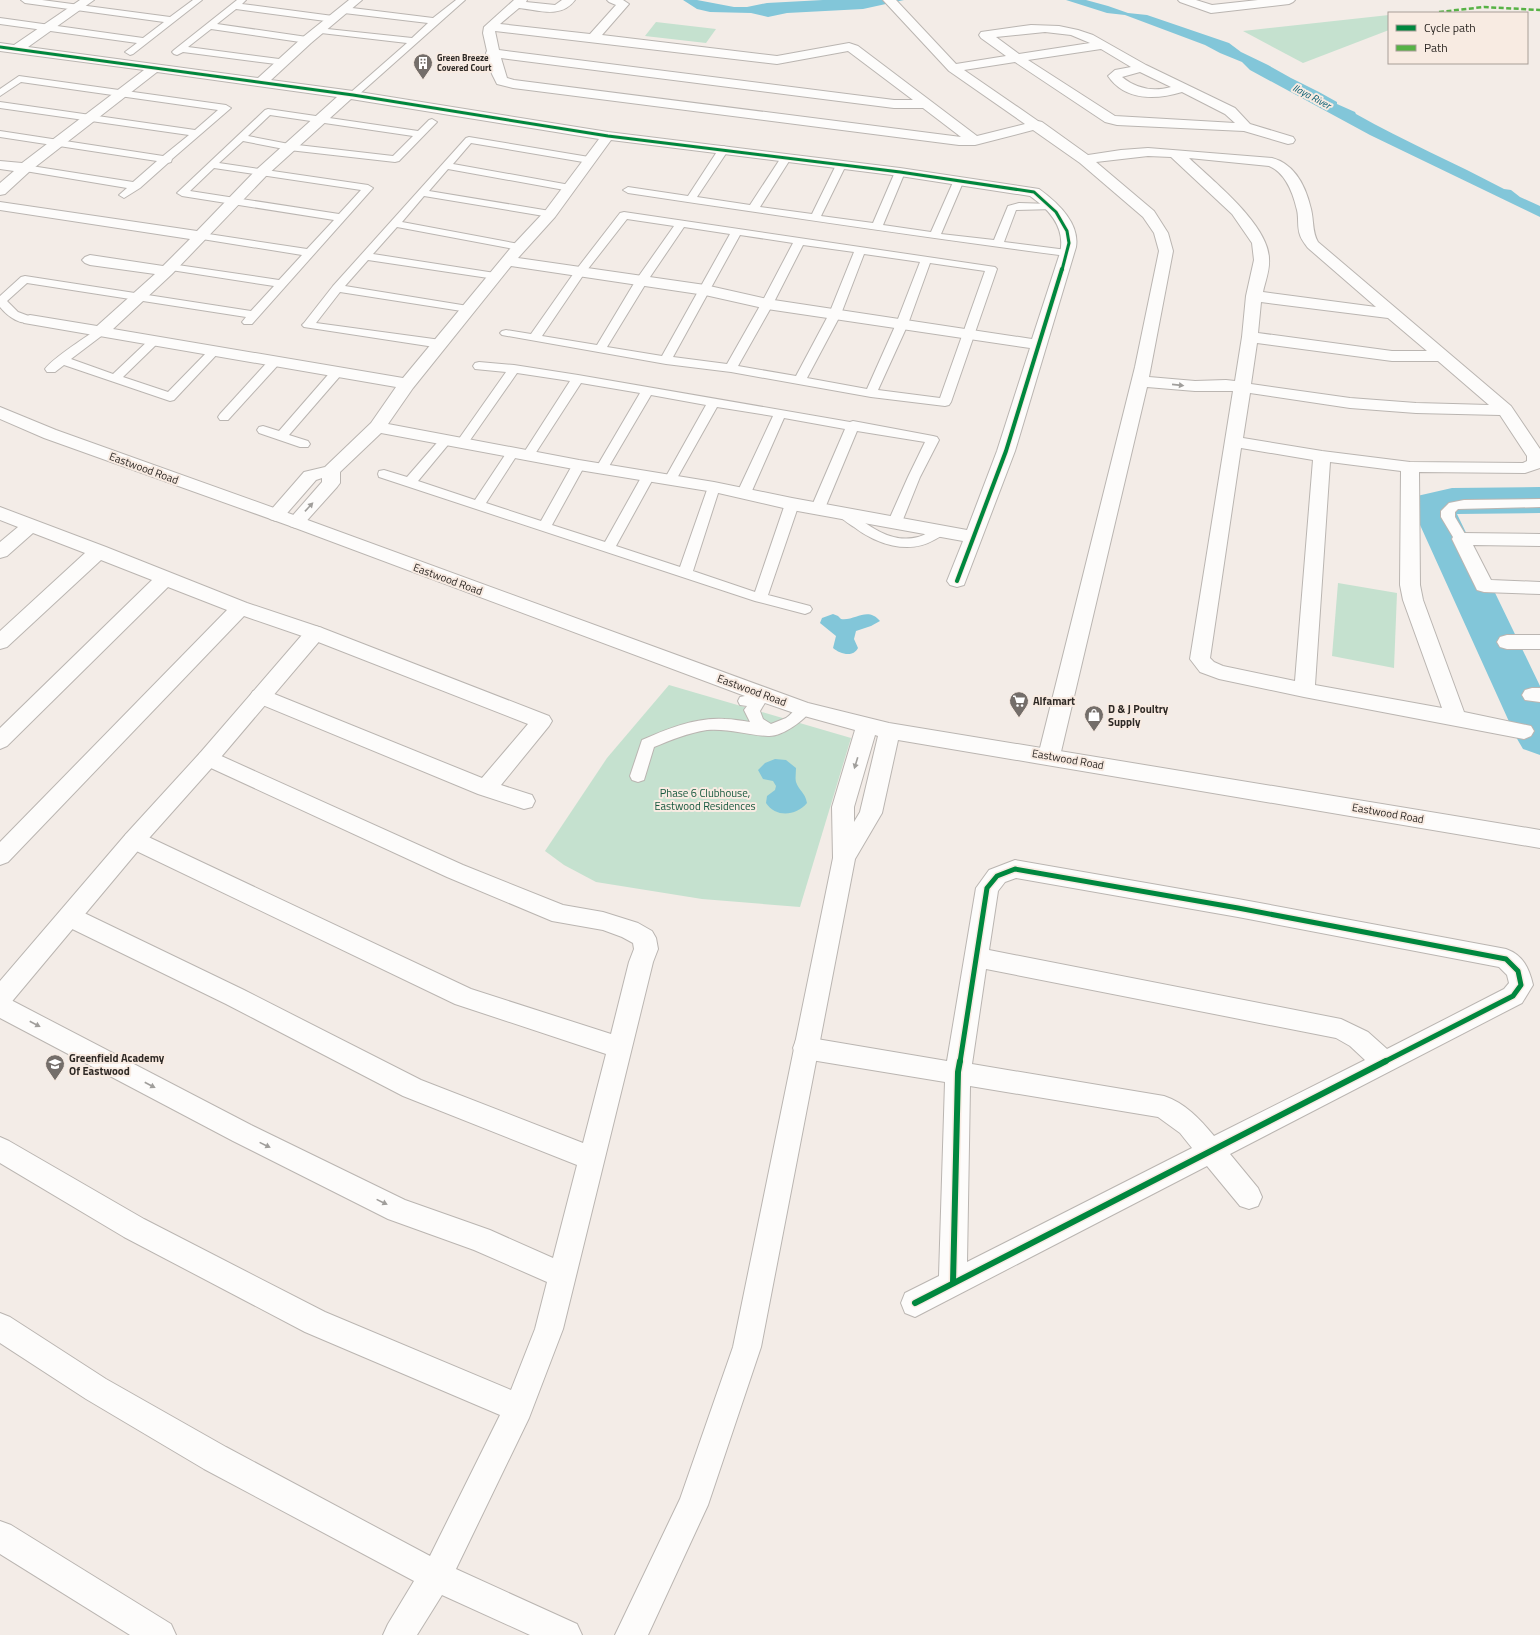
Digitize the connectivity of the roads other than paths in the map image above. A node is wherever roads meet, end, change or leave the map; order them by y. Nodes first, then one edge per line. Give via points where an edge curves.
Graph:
1 (24, 0) edge
2 (88, 0) edge
3 (197, 0) edge
4 (242, 0) edge
5 (356, 0) edge
6 (444, 0) edge
7 (569, 0) edge
8 (613, 0) edge
9 (889, 0) edge
10 (1184, 0) edge
11 (1289, 0) edge
12 (460, 1) edge
13 (519, 2) edge
14 (235, 6) junction
15 (76, 8) junction
16 (344, 10) junction
17 (333, 19) junction
18 (172, 20) junction
19 (0, 21) edge
20 (435, 21) junction
21 (210, 26) junction
22 (490, 27) junction
23 (48, 28) junction
24 (321, 30) junction
25 (593, 38) junction
26 (307, 40) junction
27 (144, 41) junction
28 (413, 41) junction
29 (1103, 45) junction
30 (0, 47) edge
31 (181, 48) junction
32 (17, 49) junction
33 (130, 52) dead end
34 (492, 53) junction
35 (173, 56) dead end
36 (1018, 59) junction
37 (284, 62) junction
38 (155, 68) junction
39 (954, 68) junction
40 (1142, 68) junction
41 (718, 81) junction
42 (261, 82) junction
43 (1183, 88) junction
44 (797, 91) junction
45 (0, 93) edge
46 (121, 93) junction
47 (350, 95) junction
48 (842, 97) junction
49 (927, 104) junction
50 (0, 105) edge
51 (698, 108) junction
52 (91, 117) junction
53 (319, 120) junction
54 (432, 122) dead end
55 (1037, 125) junction
56 (1245, 127) junction
57 (0, 134) edge
58 (197, 134) junction
59 (421, 134) junction
60 (608, 136) junction
61 (241, 138) junction
62 (1288, 140) dead end
63 (975, 141) junction
64 (58, 142) junction
65 (289, 147) junction
66 (724, 149) junction
67 (1175, 153) junction
68 (786, 158) junction
69 (167, 160) junction
70 (589, 160) junction
71 (1085, 160) junction
72 (0, 165) edge
73 (211, 165) junction
74 (841, 165) junction
75 (446, 166) junction
76 (25, 168) junction
77 (900, 172) junction
78 (261, 173) junction
79 (960, 180) junction
80 (136, 186) junction
81 (570, 188) junction
82 (628, 190) dead end
83 (0, 191) edge
84 (422, 193) junction
85 (124, 195) dead end
86 (690, 200) junction
87 (234, 202) junction
88 (0, 206) edge
89 (1051, 207) junction
90 (753, 209) junction
91 (550, 214) junction
92 (341, 218) junction
93 (815, 218) junction
94 (681, 223) junction
95 (395, 224) junction
96 (876, 228) junction
97 (737, 232) junction
98 (202, 236) junction
99 (935, 236) junction
100 (799, 242) junction
101 (997, 245) junction
102 (519, 247) junction
103 (860, 251) junction
104 (310, 253) junction
105 (1067, 253) junction
106 (366, 256) junction
107 (90, 260) dead end
108 (926, 260) junction
109 (508, 261) junction
110 (169, 269) junction
111 (580, 272) junction
112 (495, 276) junction
113 (642, 280) junction
114 (283, 284) junction
115 (337, 288) junction
116 (705, 290) junction
117 (138, 296) junction
118 (1254, 296) junction
119 (766, 304) junction
120 (468, 309) junction
121 (835, 314) junction
122 (1395, 314) junction
123 (30, 320) joint
124 (902, 324) junction
125 (100, 332) junction
126 (506, 333) dead end
127 (969, 335) junction
128 (1250, 337) junction
129 (534, 338) junction
130 (154, 340) junction
131 (441, 344) junction
132 (1040, 345) junction
133 (600, 349) junction
134 (215, 350) junction
135 (1443, 356) junction
136 (61, 360) junction
137 (666, 360) junction
138 (275, 361) junction
139 (479, 366) dead end
140 (731, 368) junction
141 (51, 369) dead end
142 (514, 369) junction
143 (337, 372) junction
144 (1141, 374) junction
145 (115, 378) junction
146 (578, 379) junction
147 (799, 380) junction
148 (407, 384) junction
149 (1234, 386) junction
150 (648, 391) junction
151 (871, 393) junction
152 (713, 403) junction
153 (1505, 410) junction
154 (0, 412) edge
155 (780, 414) junction
156 (224, 417) dead end
157 (852, 425) junction
158 (377, 427) junction
159 (263, 430) dead end
160 (281, 436) junction
161 (454, 442) junction
162 (1234, 442) junction
163 (304, 444) dead end
164 (521, 453) junction
165 (1322, 456) junction
166 (579, 465) junction
167 (1410, 467) junction
168 (602, 468) junction
169 (331, 471) junction
170 (384, 474) dead end
171 (648, 477) junction
172 (670, 480) junction
173 (410, 482) junction
174 (714, 487) junction
175 (744, 493) junction
176 (1540, 503) edge
177 (792, 504) junction
178 (478, 505) junction
179 (818, 508) junction
180 (0, 513) edge
181 (844, 513) junction
182 (276, 515) junction
183 (296, 522) junction
184 (895, 522) junction
185 (31, 525) junction
186 (544, 527) junction
187 (940, 531) junction
188 (972, 536) junction
189 (1461, 539) junction
190 (1540, 540) edge
191 (608, 548) junction
192 (99, 551) junction
193 (0, 552) edge
194 (685, 573) junction
195 (166, 578) junction
196 (957, 581) dead end
197 (1540, 588) edge
198 (760, 598) junction
199 (240, 608) junction
200 (805, 609) dead end
201 (315, 633) junction
202 (0, 642) edge
203 (1507, 642) dead end
204 (1540, 642) edge
205 (1304, 690) junction
206 (260, 696) junction
207 (745, 701) dead end
208 (804, 708) junction
209 (1456, 718) junction
210 (867, 725) junction
211 (770, 731) junction
212 (889, 731) junction
213 (1524, 731) dead end
214 (0, 741) edge
215 (1049, 756) junction
216 (208, 758) junction
217 (638, 776) dead end
218 (486, 788) junction
219 (524, 801) dead end
220 (1540, 839) edge
221 (134, 840) junction
222 (0, 856) edge
223 (844, 858) junction
224 (70, 917) junction
225 (977, 957) junction
226 (0, 998) edge
227 (0, 1006) edge
228 (620, 1048) junction
229 (805, 1048) junction
230 (1385, 1063) junction
231 (958, 1072) junction
232 (0, 1149) edge
233 (1212, 1150) junction
234 (591, 1158) junction
235 (1249, 1197) dead end
236 (562, 1276) junction
237 (953, 1283) junction
238 (915, 1303) dead end
239 (0, 1327) edge
240 (519, 1408) junction
241 (0, 1536) edge
242 (436, 1576) junction
243 (160, 1635) edge
244 (399, 1635) edge
245 (566, 1635) edge
246 (631, 1635) edge

1 - 15 lane
2 - 15 street
3 - 18 lane
4 - 14 lane
5 - 16 street
6 - 12 lane
7 - 13 street via 556,9
8 - 25 street via 623,4
9 - 39 street
10 - 11 street via 1203,7 1220,9
12 - 20 lane
13 - 22 street
14 - 17 lane
14 - 21 lane
15 - 18 lane
15 - 23 street
16 - 17 street
16 - 20 lane
17 - 24 street
18 - 27 lane
19 - 23 lane
20 - 28 lane
21 - 26 lane
21 - 31 lane
22 - 25 street
22 - 34 street
23 - 27 lane
23 - 32 street
24 - 26 street
24 - 28 lane
25 - 49 street via 777,60 849,47
26 - 37 street
27 - 33 lane
28 - 47 lane via 385,68
29 - 36 street
29 - 36 street via 1084,35 1057,28 980,31
29 - 40 street
30 - 32 street
31 - 35 lane
31 - 37 lane
32 - 38 street
34 - 41 street
34 - 51 street via 502,81
36 - 39 street
36 - 56 street via 1110,119
37 - 42 street
38 - 42 street
38 - 46 street
39 - 55 street
40 - 43 street
40 - 43 street via 1114,76 1138,92 1150,95 1161,95
41 - 44 street
41 - 51 street
42 - 47 street
43 - 56 street via 1230,111
44 - 48 street
44 - 48 street via 812,84 827,83 838,88
45 - 46 lane via 19,79
46 - 52 street
46 - 58 lane via 226,108
47 - 53 street
47 - 60 street
48 - 49 street via 894,104
49 - 63 street
50 - 52 lane
51 - 63 street
52 - 58 lane
52 - 64 street
53 - 59 lane
53 - 61 lane via 268,112
53 - 65 street
54 - 59 lane
55 - 63 street
55 - 71 street
56 - 62 street
57 - 64 lane
58 - 69 lane
59 - 65 lane via 395,159
60 - 66 street
60 - 70 street
61 - 65 lane
61 - 73 lane
64 - 69 lane
64 - 76 street
65 - 78 street
66 - 68 street
66 - 86 lane
67 - 71 street via 1121,154
67 - 118 street via 1237,211 1259,243 1262,260
67 - 122 street via 1261,160 1279,165 1289,173 1295,184 1304,209 1307,236 1313,245
68 - 74 street
68 - 90 lane
69 - 80 lane
70 - 75 lane via 469,140
70 - 81 street
71 - 144 street via 1149,214 1161,233 1166,251
72 - 76 street
73 - 78 lane
73 - 87 lane via 182,193
74 - 77 street
74 - 93 lane
75 - 81 lane
75 - 84 lane
76 - 80 lane
76 - 83 street
77 - 79 street
77 - 96 lane
78 - 87 street
78 - 92 lane via 368,188
79 - 89 street via 1034,192
79 - 99 lane
80 - 85 lane
81 - 91 street
82 - 86 lane
84 - 91 lane
84 - 95 lane
86 - 90 lane
87 - 92 lane
87 - 98 street
88 - 98 street
89 - 101 lane via 1012,208
89 - 105 street via 1065,224 1070,238
90 - 93 lane
91 - 102 street
92 - 104 lane
93 - 96 lane
94 - 97 lane
94 - 111 lane via 624,215
94 - 113 lane
95 - 102 lane
95 - 106 lane
96 - 99 lane
97 - 100 lane
97 - 116 lane
98 - 104 lane
98 - 110 street
99 - 101 lane
100 - 103 lane
100 - 119 lane
101 - 105 lane
102 - 109 street
103 - 108 lane
103 - 121 lane
104 - 114 lane
105 - 132 street
106 - 112 lane
106 - 115 lane
107 - 110 street
108 - 124 lane
108 - 127 lane via 991,269
109 - 111 street
109 - 112 street
110 - 114 lane
110 - 117 street
111 - 113 street
111 - 129 lane
112 - 120 street
113 - 116 street
113 - 133 lane
114 - 117 lane via 250,319
115 - 120 lane
115 - 131 lane via 308,325
116 - 119 street
116 - 137 lane
117 - 123 lane via 25,279 1,301 9,312 18,318
117 - 125 street
118 - 122 street
118 - 128 street
119 - 121 street
119 - 140 lane
120 - 131 street
121 - 124 street
121 - 147 lane
122 - 135 street
123 - 125 street
124 - 127 street
124 - 151 lane
125 - 130 street
125 - 136 lane
126 - 129 lane
127 - 132 street
127 - 151 lane via 945,402
128 - 135 street via 1392,356
128 - 149 street
129 - 133 lane
130 - 134 street
130 - 145 lane
131 - 148 street
132 - 188 street via 1006,451
133 - 137 lane
134 - 138 street
134 - 145 lane via 170,396
135 - 153 street
136 - 141 lane
136 - 145 lane
137 - 140 lane
138 - 143 street
138 - 156 lane
139 - 142 lane
140 - 147 lane
142 - 146 lane
142 - 161 lane
143 - 148 street
143 - 160 lane
144 - 149 street via 1195,386
144 - 215 street
146 - 150 lane
146 - 164 lane
147 - 151 lane
148 - 158 street
149 - 153 street via 1350,403 1416,408
149 - 162 street
150 - 152 lane
150 - 168 lane
152 - 155 lane
152 - 172 lane
153 - 167 street via 1536,456 1535,464 1525,468
154 - 182 street, Eastwood Road via 50,434
155 - 157 lane
155 - 175 lane
157 - 179 lane
157 - 184 lane via 933,440
158 - 161 street
158 - 169 street
159 - 160 lane
160 - 163 lane
161 - 164 street
161 - 173 lane
162 - 165 street
162 - 205 street via 1200,659 1207,667 1219,672
164 - 166 street
164 - 178 lane
165 - 167 street
165 - 205 street
166 - 168 street
166 - 186 lane
167 - 209 street via 1410,585 1413,600
168 - 171 street
169 - 182 street via 310,476
183 -> 169 street via 331,483
170 - 173 lane
171 - 172 street
171 - 191 lane
172 - 174 street
173 - 178 lane
174 - 175 street
174 - 194 lane
175 - 177 street
176 - 189 lane via 1454,506 1448,511 1448,517
177 - 179 street
177 - 198 lane
178 - 186 lane
179 - 181 street
180 - 185 street
181 - 184 street
181 - 187 lane via 877,537 897,542 922,540
182 - 183 street, Eastwood Road
183 - 208 street, Eastwood Road
184 - 187 street
185 - 192 street
185 - 193 street
186 - 191 lane
187 - 188 street
188 - 196 street
189 - 190 street
189 - 197 street via 1484,586
191 - 194 lane
192 - 195 street
192 - 202 street
194 - 198 lane
195 - 199 street
195 - 214 street
198 - 200 lane
199 - 201 street
199 - 222 street
201 - 206 street
201 - 218 street via 542,721
203 - 204 street
205 - 209 street
206 - 216 street
206 - 218 street
207 - 211 lane via 759,701 752,710 757,722
208 - 210 street, Eastwood Road
208 - 211 lane via 792,721
209 - 213 street
210 - 212 street, Eastwood Road
210 -> 223 street via 843,807
211 - 217 lane via 725,724 674,732 647,744
212 - 215 street, Eastwood Road
212 - 223 street via 871,814
215 - 220 street, Eastwood Road
216 - 221 street
216 - 228 street via 469,876 560,914 603,921 630,930 644,938 646,949
218 - 219 street
221 - 224 street
221 - 228 street via 464,997
223 - 229 street
224 - 226 street
224 - 234 street via 235,997 412,1088
225 - 230 street via 1323,1024 1341,1029 1359,1039
225 - 230 street via 987,888 997,876 1015,869 1506,959 1518,971 1521,985 1513,996
225 - 231 street
227 -> 236 street via 242,1133 398,1210 480,1239
228 - 234 street
229 - 231 street
229 - 246 street via 747,1347 693,1505
230 - 233 street
231 - 233 street via 1164,1107 1189,1125
231 - 237 street
232 - 240 street via 134,1228 315,1322
233 - 235 street
233 - 237 street
234 - 236 street
236 - 240 street via 549,1329
237 - 238 street
239 - 242 street via 96,1390 215,1458
240 - 242 street
241 - 243 street
242 - 244 street
242 - 245 street

